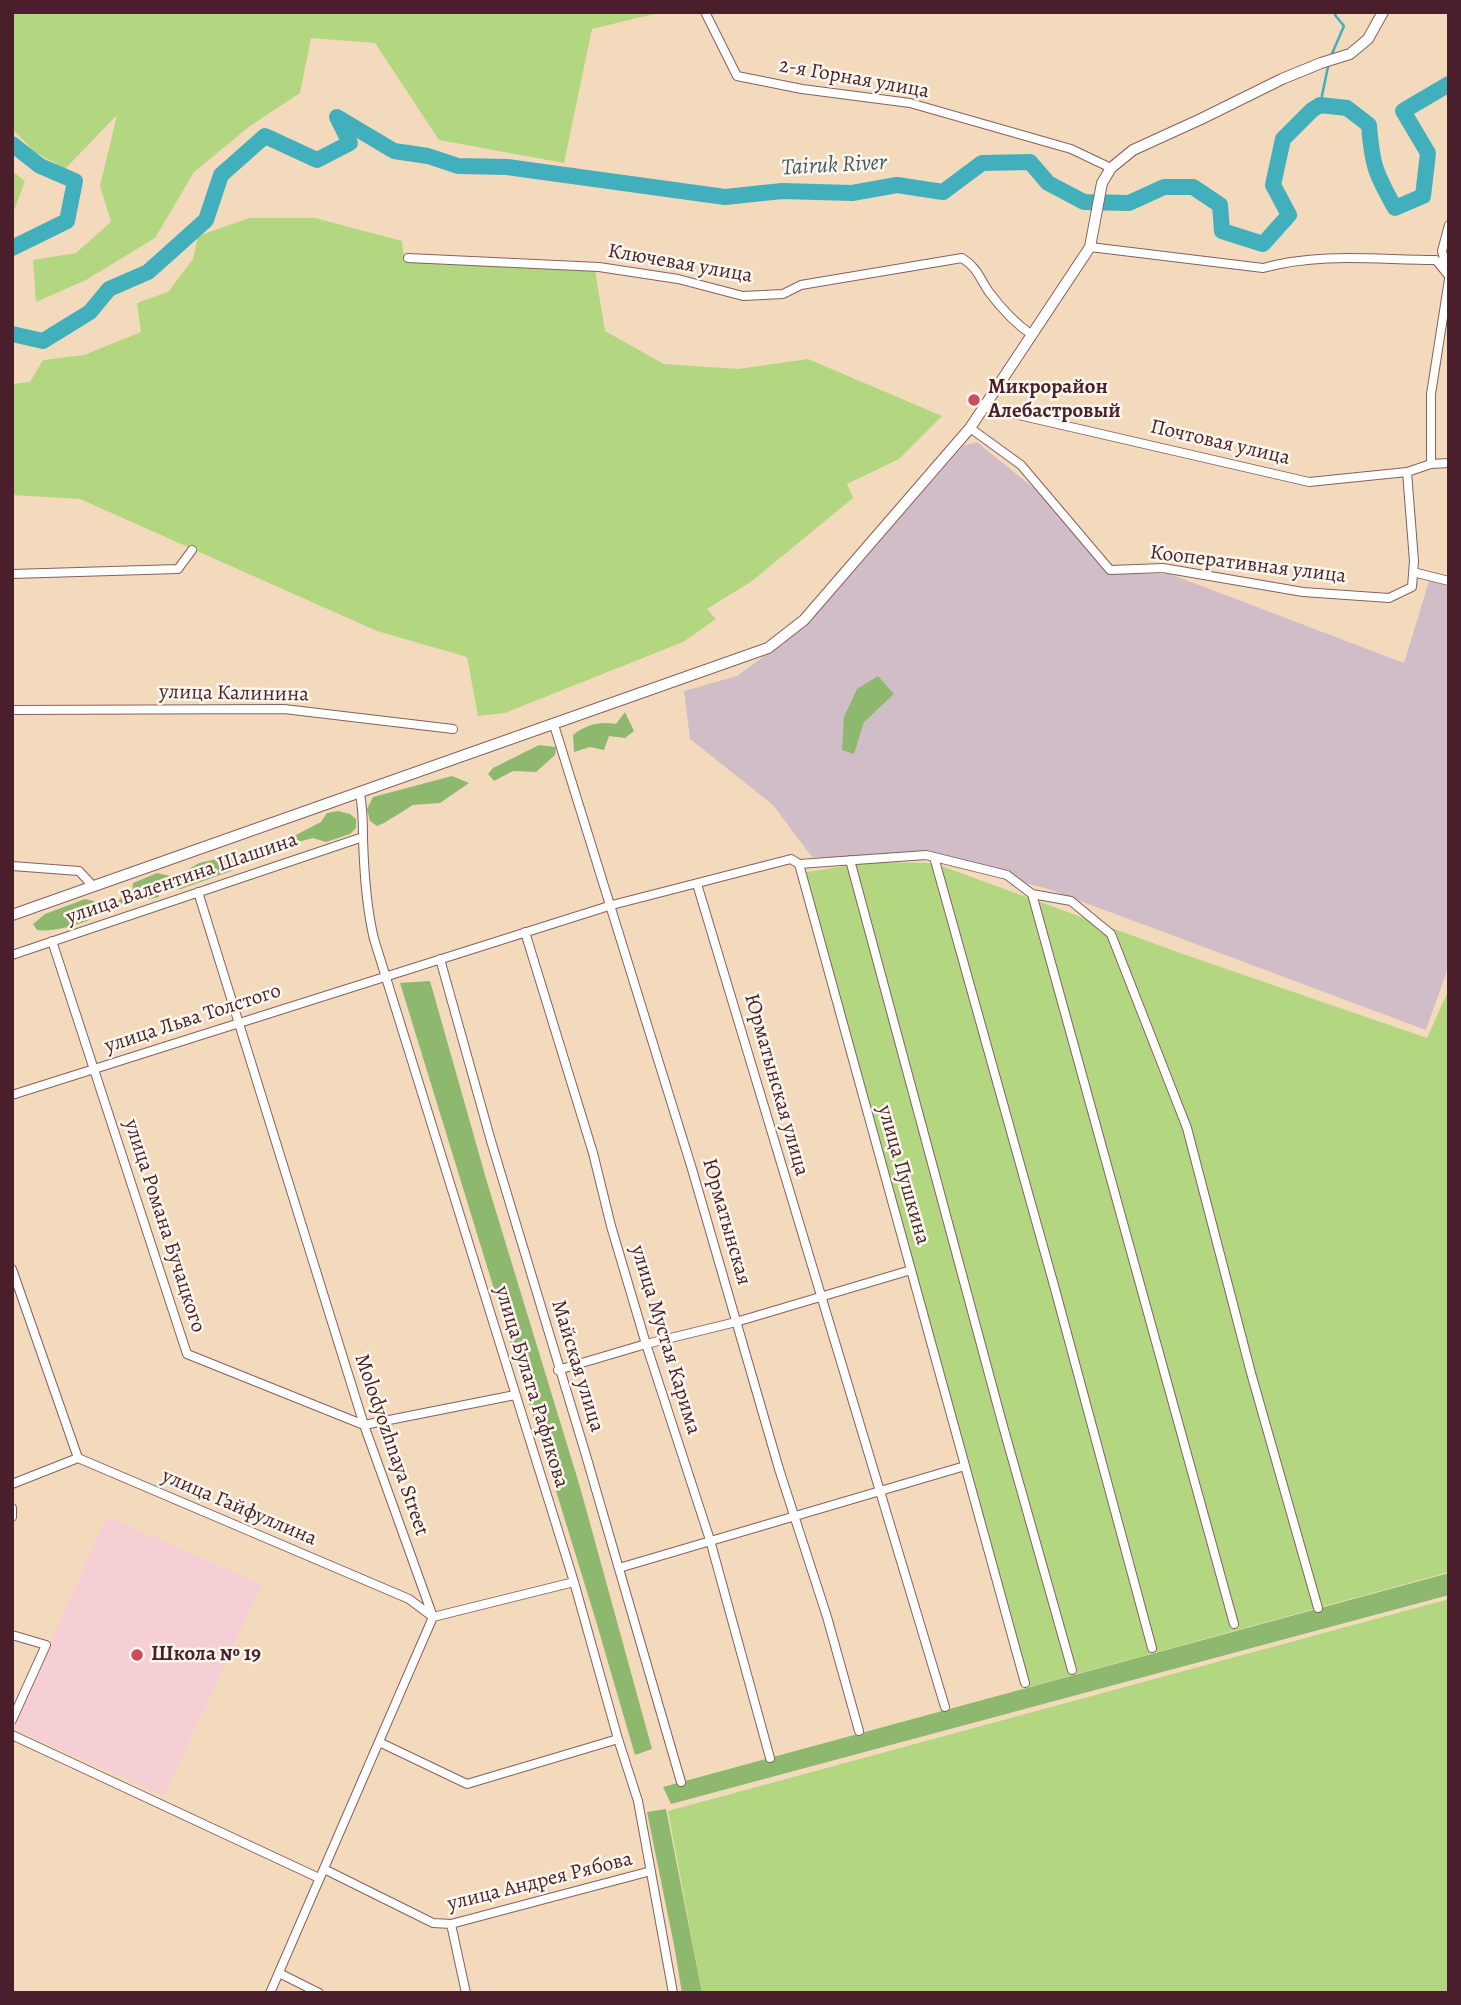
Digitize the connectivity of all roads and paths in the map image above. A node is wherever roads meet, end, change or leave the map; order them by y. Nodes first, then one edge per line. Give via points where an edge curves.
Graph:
1 (705, 12) edge
2 (1383, 12) edge
3 (1111, 168) junction
4 (1449, 225) edge
5 (1090, 247) junction
6 (408, 258) dead end
7 (1449, 276) edge
8 (1032, 335) junction
9 (984, 407) junction
10 (970, 428) junction
11 (1449, 463) edge
12 (1431, 464) junction
13 (1407, 472) junction
14 (192, 550) dead end
15 (1413, 572) junction
16 (12, 574) edge
17 (1449, 581) edge
18 (12, 710) edge
19 (554, 724) junction
20 (453, 729) dead end
21 (360, 794) junction
22 (363, 836) junction
23 (934, 857) junction
24 (850, 860) junction
25 (799, 864) junction
26 (12, 866) edge
27 (697, 884) junction
28 (93, 886) junction
29 (198, 892) junction
30 (1032, 894) junction
31 (612, 905) junction
32 (12, 915) edge
33 (525, 932) junction
34 (52, 941) junction
35 (12, 954) edge
36 (440, 959) junction
37 (384, 976) junction
38 (239, 1023) junction
39 (94, 1069) junction
40 (12, 1095) edge
41 (12, 1269) edge
42 (911, 1270) junction
43 (820, 1296) junction
44 (736, 1322) junction
45 (646, 1344) junction
46 (558, 1370) junction
47 (515, 1395) junction
48 (364, 1425) junction
49 (78, 1458) junction
50 (965, 1466) junction
51 (12, 1484) edge
52 (880, 1493) junction
53 (12, 1508) edge
54 (12, 1517) edge
55 (794, 1517) junction
56 (710, 1540) junction
57 (619, 1568) junction
58 (574, 1582) junction
59 (1318, 1608) dead end
60 (433, 1616) junction
61 (1234, 1623) dead end
62 (12, 1635) edge
63 (1152, 1648) dead end
64 (1072, 1670) dead end
65 (1025, 1682) dead end
66 (945, 1707) dead end
67 (12, 1720) edge
68 (859, 1731) dead end
69 (12, 1735) edge
70 (618, 1739) junction
71 (379, 1742) junction
72 (770, 1758) dead end
73 (681, 1782) dead end
74 (324, 1869) junction
75 (651, 1871) junction
76 (319, 1878) junction
77 (451, 1924) junction
78 (279, 1973) junction
79 (270, 1993) edge
80 (318, 1993) edge
81 (466, 1993) edge
82 (673, 1993) edge

1 - 3 street, 2-я Горная улица via 737,76 910,103 1071,149
2 - 3 street via 1368,39 1350,54 1282,79 1133,150
3 - 5 street via 1102,183
4 - 7 street via 1442,251
5 - 7 street via 1263,268 1330,257 1436,260
5 - 8 street
6 - 8 street, Ключевая улица via 599,267 678,279 743,296 783,294 801,285 962,258 974,265 988,291
7 - 12 street via 1431,394
8 - 9 street
9 - 10 street
9 - 13 street, Почтовая улица via 1309,482
10 - 15 street, Кооперативная улица via 1021,466 1110,570 1163,568 1303,592 1390,598 1412,587
10 - 19 street via 804,620 768,648
11 - 12 street, Почтовая улица
12 - 13 street, Почтовая улица
13 - 15 street
14 - 16 street via 178,569
15 - 17 street
18 - 20 street, улица Калинина via 285,709
19 - 21 street
19 - 31 street, Юрматынская
21 - 22 street, улица Булата Рафикова
21 - 28 street
22 - 29 street, улица Валентина Шашина
22 - 37 street, улица Булата Рафикова via 368,913
23 - 24 street
23 - 30 street via 1007,875
23 - 63 street
24 - 25 street
24 - 64 street
25 - 27 street via 791,859
25 - 42 street, улица Пушкина
26 - 28 street via 79,871
27 - 31 street
27 - 43 street, Юрматынская улица
28 - 32 street
29 - 34 street, улица Валентина Шашина
29 - 38 street, Molodyozhnaya Street
30 - 59 street via 1071,901 1111,934 1187,1128
30 - 61 street
31 - 33 street, улица Льва Толстого
31 - 44 street, Юрматынская
33 - 36 street, улица Льва Толстого
33 - 45 street, улица Мустая Карима
34 - 35 street, улица Валентина Шашина
34 - 39 street, улица Романа Бучацкого
36 - 37 street, улица Льва Толстого
36 - 46 street, Майская улица
37 - 38 street, улица Льва Толстого
37 - 47 street, улица Булата Рафикова
38 - 39 street, улица Льва Толстого
38 - 48 street, Molodyozhnaya Street
39 - 40 street, улица Льва Толстого
39 - 48 street, улица Романа Бучацкого via 187,1354
41 - 49 street
42 - 43 street
42 - 50 street, улица Пушкина
43 - 44 street
43 - 52 street, Юрматынская улица
44 - 45 street
44 - 55 street, Юрматынская
45 - 46 street
45 - 56 street, улица Мустая Карима
46 - 57 street, Майская улица
47 - 48 street
47 - 58 street, улица Булата Рафикова
48 - 60 street, Molodyozhnaya Street
49 - 51 street
49 - 60 street, улица Гайфуллина via 409,1599
50 - 52 street
50 - 65 street, улица Пушкина
52 - 55 street
52 - 66 street, Юрматынская улица
53 - 54 street
55 - 56 street
55 - 68 street, Юрматынская
56 - 57 street
56 - 72 street, улица Мустая Карима
57 - 73 street, Майская улица
58 - 60 street
58 - 70 street, улица Булата Рафикова
60 - 71 street
62 - 67 street via 46,1645
69 - 76 street
70 - 71 street via 467,1784
70 - 75 street, улица Булата Рафикова via 638,1801
71 - 74 street
74 - 76 street
74 - 77 street, улица Андрея Рябова via 433,1923
75 - 77 street, улица Андрея Рябова
75 - 82 street, улица Булата Рафикова
76 - 78 street
77 - 81 street
78 - 79 street
78 - 80 street

